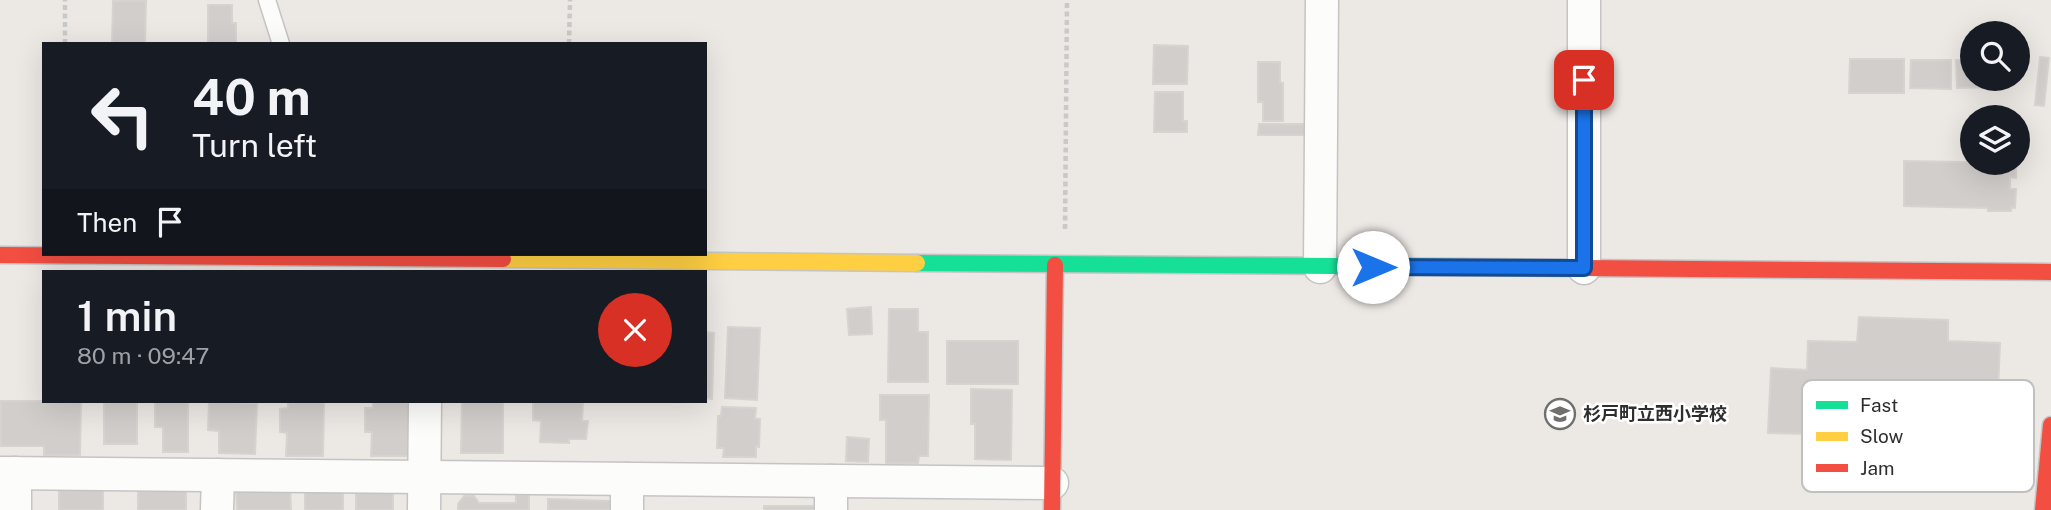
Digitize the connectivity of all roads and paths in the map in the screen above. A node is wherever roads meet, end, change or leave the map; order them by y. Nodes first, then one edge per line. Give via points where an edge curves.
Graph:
1 (65, 0) edge
2 (267, 0) edge
3 (570, 0) edge
4 (1067, 0) edge
5 (1322, 0) edge
6 (1584, 0) edge
7 (65, 42) edge
8 (280, 42) edge
9 (569, 42) edge
10 (0, 255) edge
11 (42, 255) edge
12 (339, 256) edge
13 (426, 265) edge
14 (1060, 265) junction
15 (1320, 267) junction
16 (1584, 268) junction
17 (2051, 272) edge
18 (425, 403) edge
19 (2051, 425) edge
20 (8, 473) edge
21 (218, 475) junction
22 (424, 477) junction
23 (627, 479) junction
24 (831, 495) edge
25 (1052, 496) edge
26 (15, 510) edge
27 (218, 510) edge
28 (424, 510) edge
29 (627, 510) edge
30 (2043, 510) edge

1 - 7 path
2 - 8 lane
3 - 9 path
4 - 14 path
5 - 15 street
6 - 16 street
10 - 11 street
12 - 13 street
13 - 14 street
14 - 15 street
14 - 25 street
15 - 16 street
16 - 17 street
18 - 22 street
19 - 30 street
20 - 21 street
20 - 26 street
21 - 22 street
21 - 27 street
22 - 23 street
22 - 28 street
23 - 24 street
23 - 29 street
24 - 25 street

